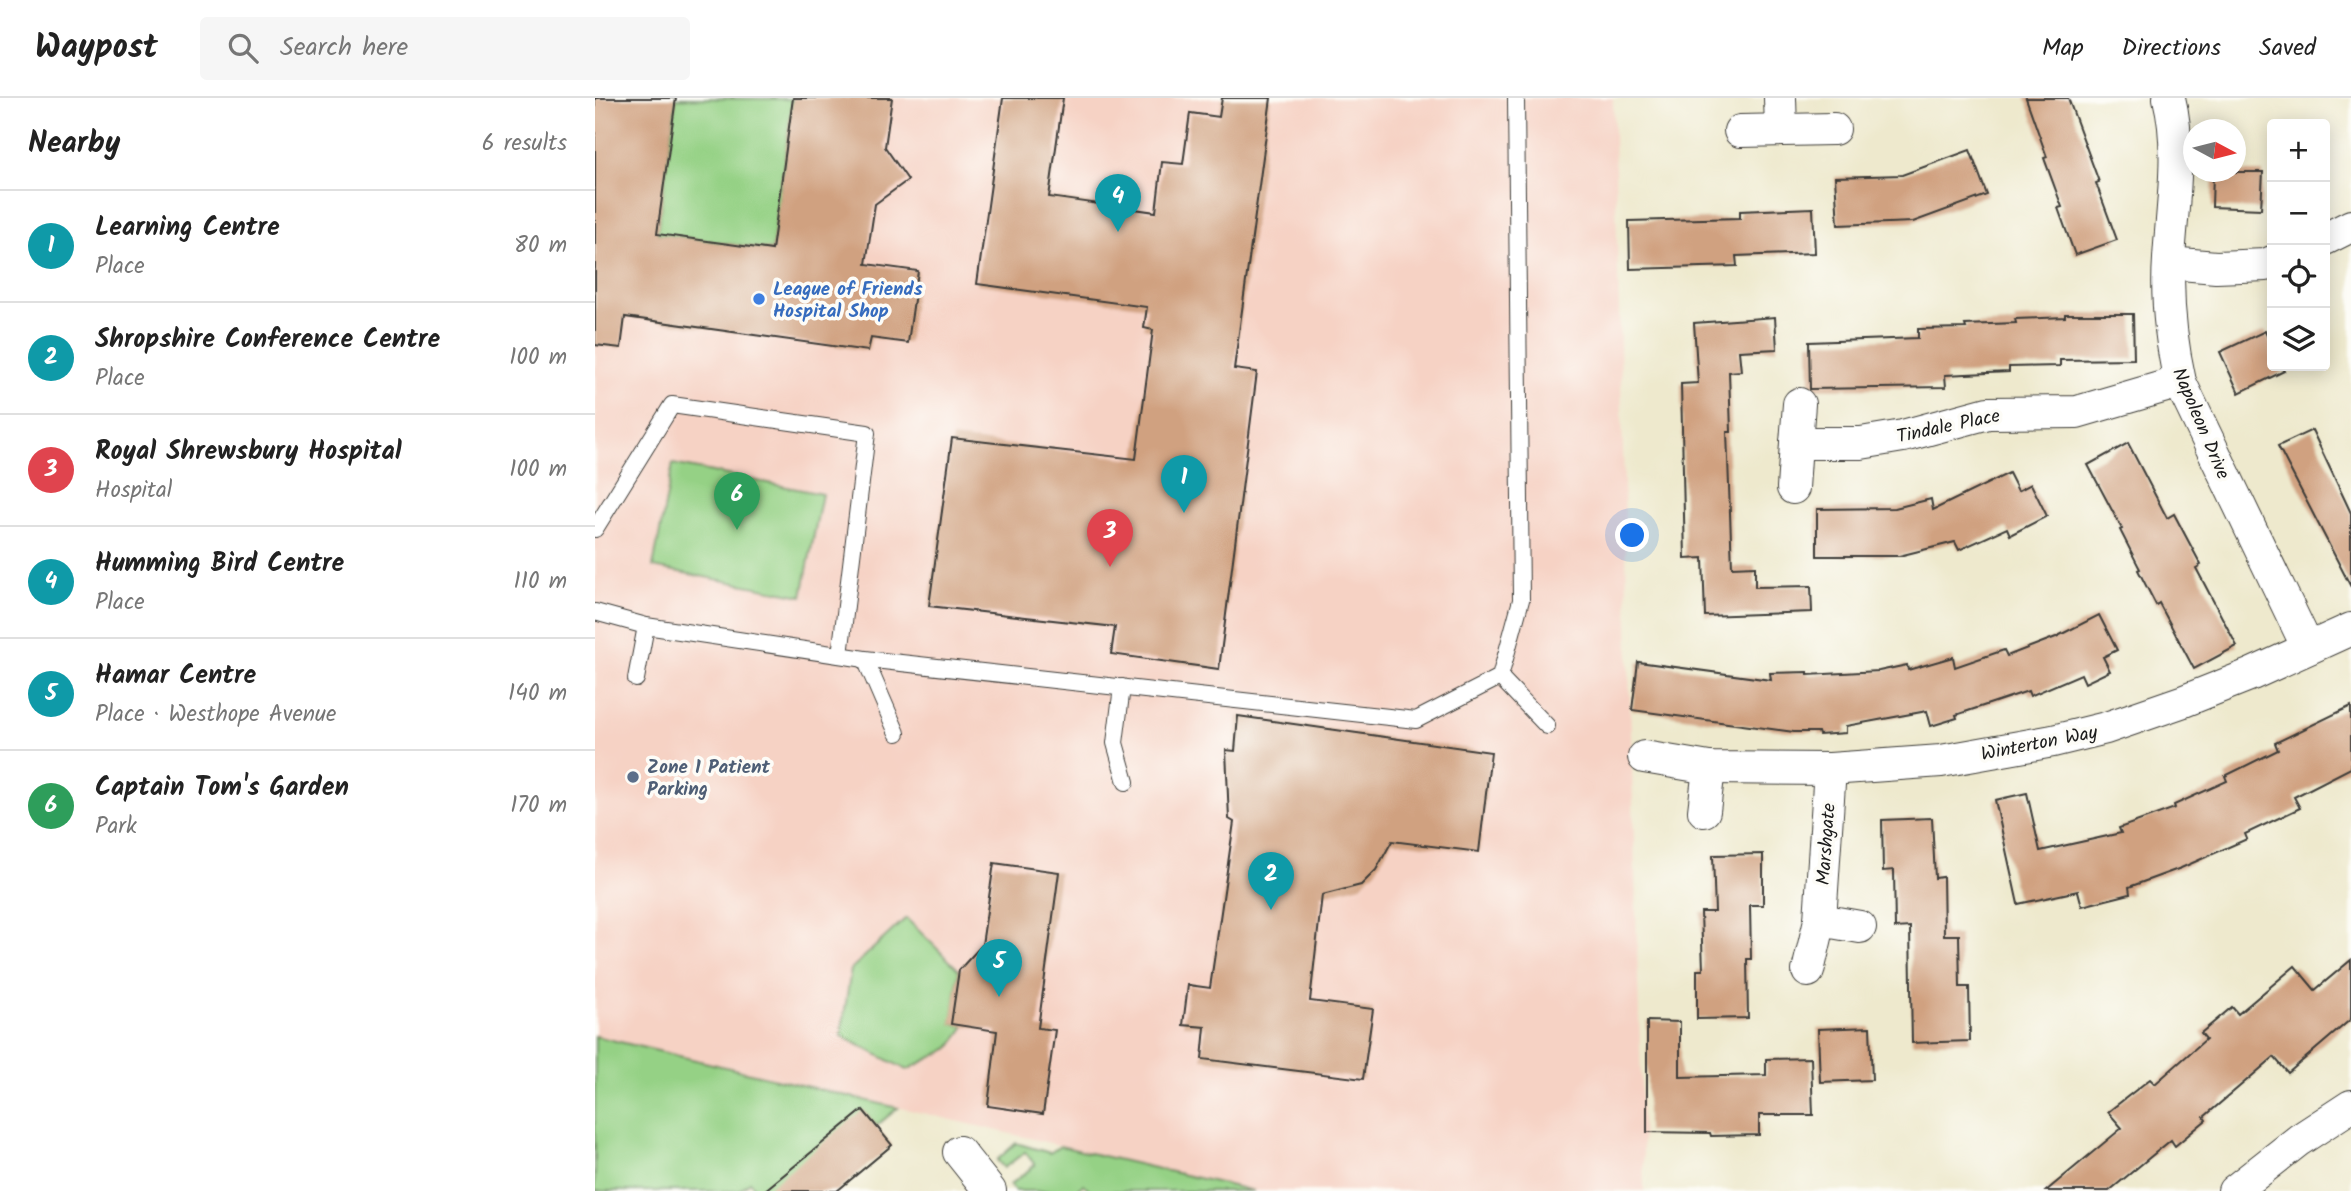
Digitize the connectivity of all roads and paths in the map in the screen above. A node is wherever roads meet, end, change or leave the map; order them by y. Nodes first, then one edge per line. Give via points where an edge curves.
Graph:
1 (1514, 98) edge
2 (1780, 98) edge
3 (2169, 98) edge
4 (1781, 129) junction
5 (1834, 129) dead end
6 (1740, 131) dead end
7 (2169, 262) junction
8 (2267, 264) edge
9 (2180, 382) junction
10 (1799, 404) dead end
11 (1795, 443) junction
12 (1793, 488) dead end
13 (595, 529) edge
14 (595, 612) edge
15 (646, 626) junction
16 (2351, 629) edge
17 (2308, 648) junction
18 (840, 655) junction
19 (865, 659) junction
20 (1500, 677) junction
21 (636, 679) dead end
22 (1122, 687) junction
23 (1547, 726) dead end
24 (897, 733) dead end
25 (1644, 757) dead end
26 (1709, 768) junction
27 (1830, 769) junction
28 (1126, 782) dead end
29 (1704, 811) dead end
30 (1819, 920) junction
31 (1860, 927) dead end
32 (1808, 971) dead end
33 (2351, 1106) edge
34 (2234, 1191) edge

1 - 20 lane via 1521,600
2 - 4 street
3 - 7 street, Napoleon Drive via 2174,148
4 - 5 street
4 - 6 street
7 - 8 street via 2216,267
7 - 9 street, Napoleon Drive via 2170,323
9 - 11 street, Tindale Place via 2077,412 1988,412 1861,443
9 - 17 street, Napoleon Drive
10 - 11 street
11 - 12 street
13 - 18 lane via 672,405 867,433
14 - 15 lane
15 - 18 lane
15 - 21 lane
16 - 17 street, Winterton Way
17 - 27 street, Winterton Way via 2184,701 2106,728 1941,761
18 - 19 lane
19 - 22 lane
19 - 24 lane
20 - 22 lane via 1416,720
20 - 23 lane
22 - 28 lane via 1115,743
25 - 26 street, Winterton Way
26 - 27 street, Winterton Way
26 - 29 street
27 - 30 street, Marshgate
30 - 31 street
30 - 32 street, Marshgate
33 - 34 street

